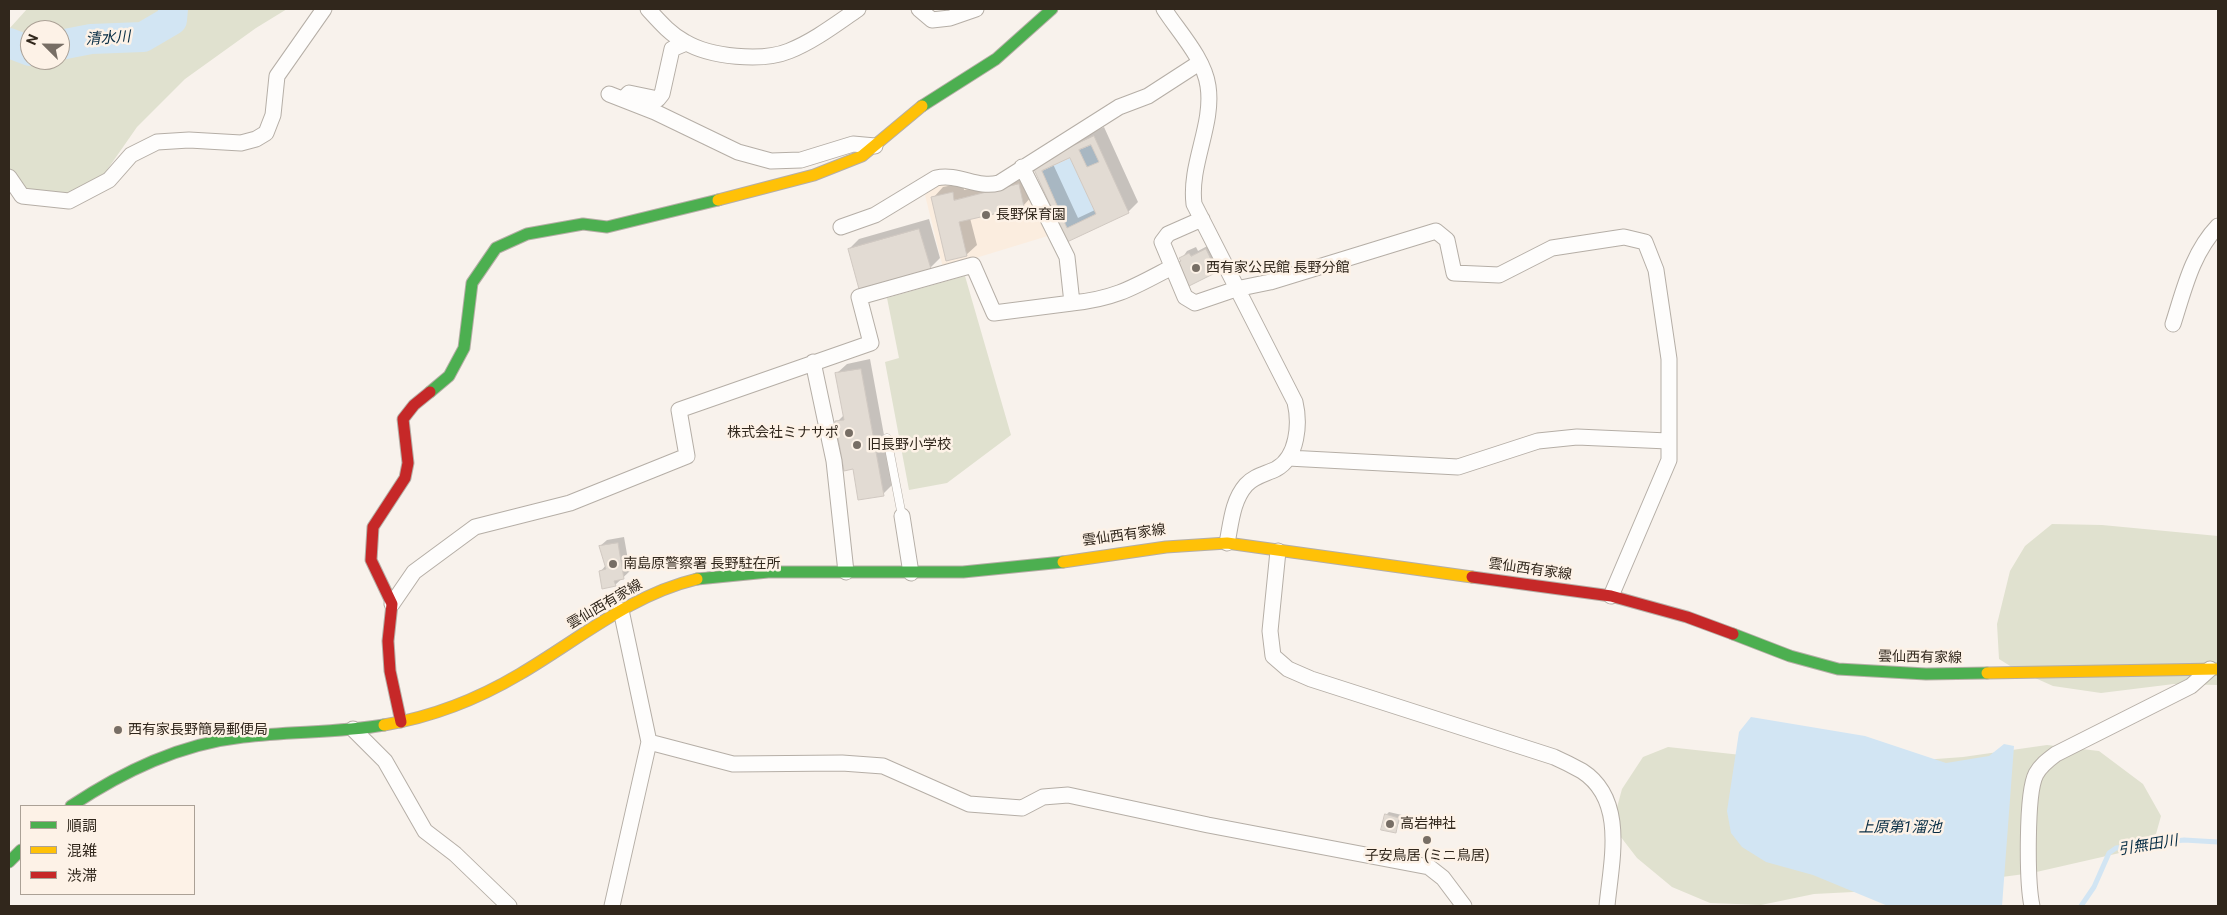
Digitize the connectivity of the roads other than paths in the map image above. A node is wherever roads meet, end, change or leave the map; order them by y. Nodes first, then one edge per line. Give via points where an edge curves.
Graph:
1 (324, 9) edge
2 (648, 9) edge
3 (858, 9) edge
4 (919, 9) edge
5 (976, 9) edge
6 (1052, 9) edge
7 (1164, 9) edge
8 (686, 43) junction
9 (1200, 63) junction
10 (875, 146) junction
11 (1022, 167) junction
12 (9, 177) edge
13 (1202, 219) junction
14 (2218, 226) edge
15 (841, 227) dead end
16 (1172, 267) junction
17 (1236, 289) junction
18 (1072, 303) junction
19 (2173, 324) dead end
20 (813, 362) junction
21 (886, 438) dead end
22 (1668, 441) junction
23 (1288, 458) junction
24 (902, 516) joint
25 (1227, 543) junction
26 (1278, 551) junction
27 (846, 572) junction
28 (912, 572) junction
29 (1611, 596) junction
30 (392, 604) junction
31 (621, 610) junction
32 (2214, 669) edge
33 (401, 722) junction
34 (353, 729) junction
35 (649, 742) junction
36 (73, 805) edge
37 (20, 851) edge
38 (9, 862) edge
39 (509, 906) edge
40 (612, 906) edge
41 (1464, 906) edge
42 (1607, 906) edge
43 (2032, 906) edge

1 - 12 street via 278,76 273,115 266,133 256,139 241,143 157,142 131,155 110,180 69,201 22,196
2 - 8 street via 665,28
3 - 8 street via 788,52 758,58 721,54
4 - 5 street via 932,20
6 - 10 main road via 996,58 929,100
7 - 9 street
8 - 10 street via 672,49 662,94 658,99 629,93 616,97 738,152 771,161 801,160 853,144
9 - 11 street via 1148,96 1119,107
9 - 13 street via 1208,85 1208,107 1192,189 1194,204
10 - 30 main road via 862,156 814,175 607,228 583,224 527,234 496,248 472,283 464,348 449,376 414,405 403,419 408,463 405,478 373,526 371,552 371,560
11 - 15 street via 999,183 988,186 958,177 936,178 875,215
11 - 18 street via 1067,257
13 - 16 street via 1164,238 1162,247
13 - 17 street
14 - 19 street via 2196,256
16 - 17 street via 1185,297 1195,303
16 - 18 street via 1122,293
17 - 22 street via 1270,282 1436,231 1447,240 1454,274 1499,275 1552,248 1624,237 1645,242 1656,270 1669,358
17 - 23 street via 1296,402 1299,420
18 - 20 street via 994,313 973,265 859,297 871,343
20 - 27 street via 834,461
20 - 30 street via 679,410 687,456 570,503 475,527 414,572
21 - 24 lane
22 - 23 street via 1577,437 1538,441 1458,467
22 - 29 street via 1669,460
23 - 25 street via 1278,468 1246,485 1235,503
24 - 28 street
25 - 26 main road, 雲仙西有家線
25 - 28 main road, 雲仙西有家線 via 1185,543 987,571
26 - 29 main road, 雲仙西有家線
26 - 42 street via 1270,631 1273,656 1288,669 1554,757 1583,772 1599,786 1609,805 1614,829
27 - 28 main road, 雲仙西有家線
27 - 31 main road, 雲仙西有家線 via 753,572 703,576 664,588
29 - 32 main road, 雲仙西有家線 via 1687,617 1790,656 1838,669 1926,674
30 - 33 main road via 388,641 390,670
31 - 33 main road, 雲仙西有家線 via 517,676 462,703
31 - 35 street
32 - 43 street via 2191,686 2044,763 2032,790 2028,880
33 - 34 main road, 雲仙西有家線
34 - 36 main road, 雲仙西有家線 via 192,746 147,762
34 - 39 street via 385,761 424,831 455,854
35 - 40 street
35 - 41 street via 733,764 883,766 969,804 1022,808 1043,797 1068,795 1086,798 1429,868 1443,878
37 - 38 main road

